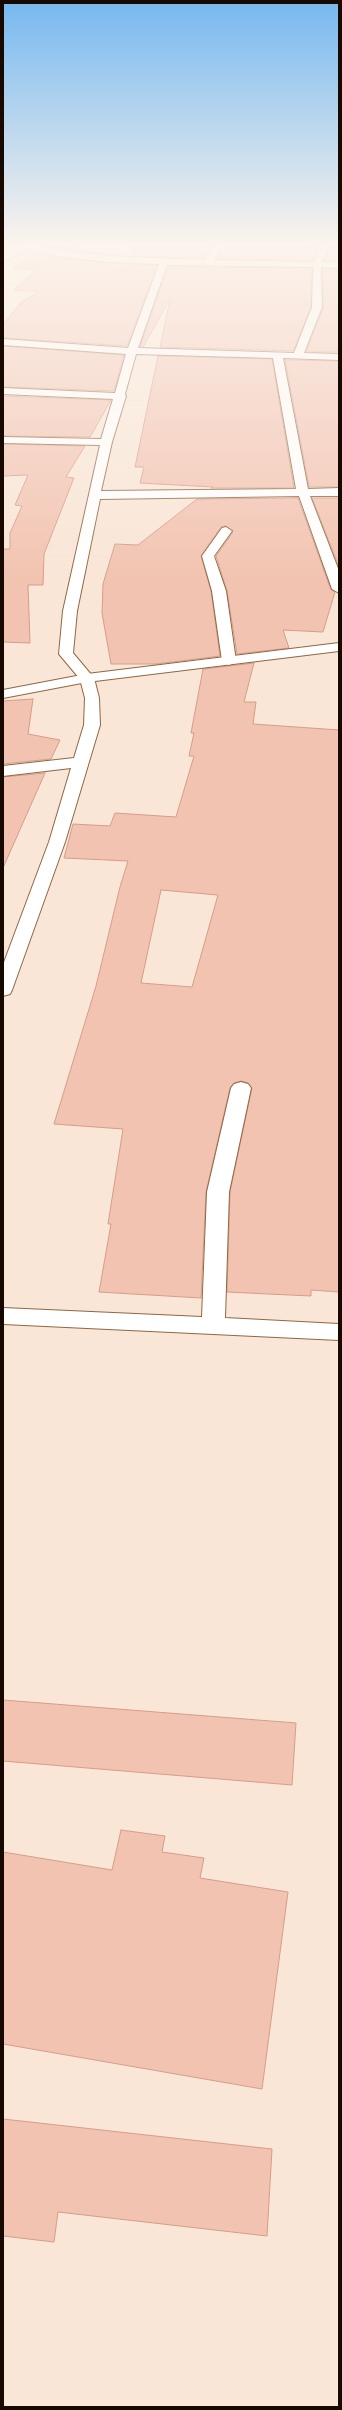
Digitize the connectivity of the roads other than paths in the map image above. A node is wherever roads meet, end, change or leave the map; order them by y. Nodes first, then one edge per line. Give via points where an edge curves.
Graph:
1 (131, 355) edge
2 (262, 355) edge
3 (277, 356) junction
4 (298, 356) joint
5 (339, 357) edge
6 (3, 391) edge
7 (121, 396) junction
8 (3, 440) edge
9 (106, 442) junction
10 (303, 492) junction
11 (339, 492) edge
12 (95, 494) junction
13 (226, 531) dead end
14 (339, 589) edge
15 (339, 647) edge
16 (229, 661) junction
17 (87, 678) junction
18 (3, 694) edge
19 (81, 762) junction
20 (3, 771) edge
21 (3, 990) edge
22 (241, 1088) dead end
23 (3, 1316) edge
24 (213, 1326) junction
25 (339, 1332) edge

1 - 7 street
2 - 3 street
3 - 4 street
3 - 10 street
4 - 5 street
6 - 7 street
7 - 9 street
8 - 9 street
9 - 12 street
10 - 11 street
10 - 12 street
10 - 14 street
12 - 17 street via 70,611 66,654
13 - 16 street via 208,556 219,590
15 - 16 street
16 - 17 street
17 - 18 street
17 - 19 street via 92,698 92,725
19 - 20 street
19 - 21 street via 57,842
22 - 24 street via 218,1192
23 - 24 street
24 - 25 street

